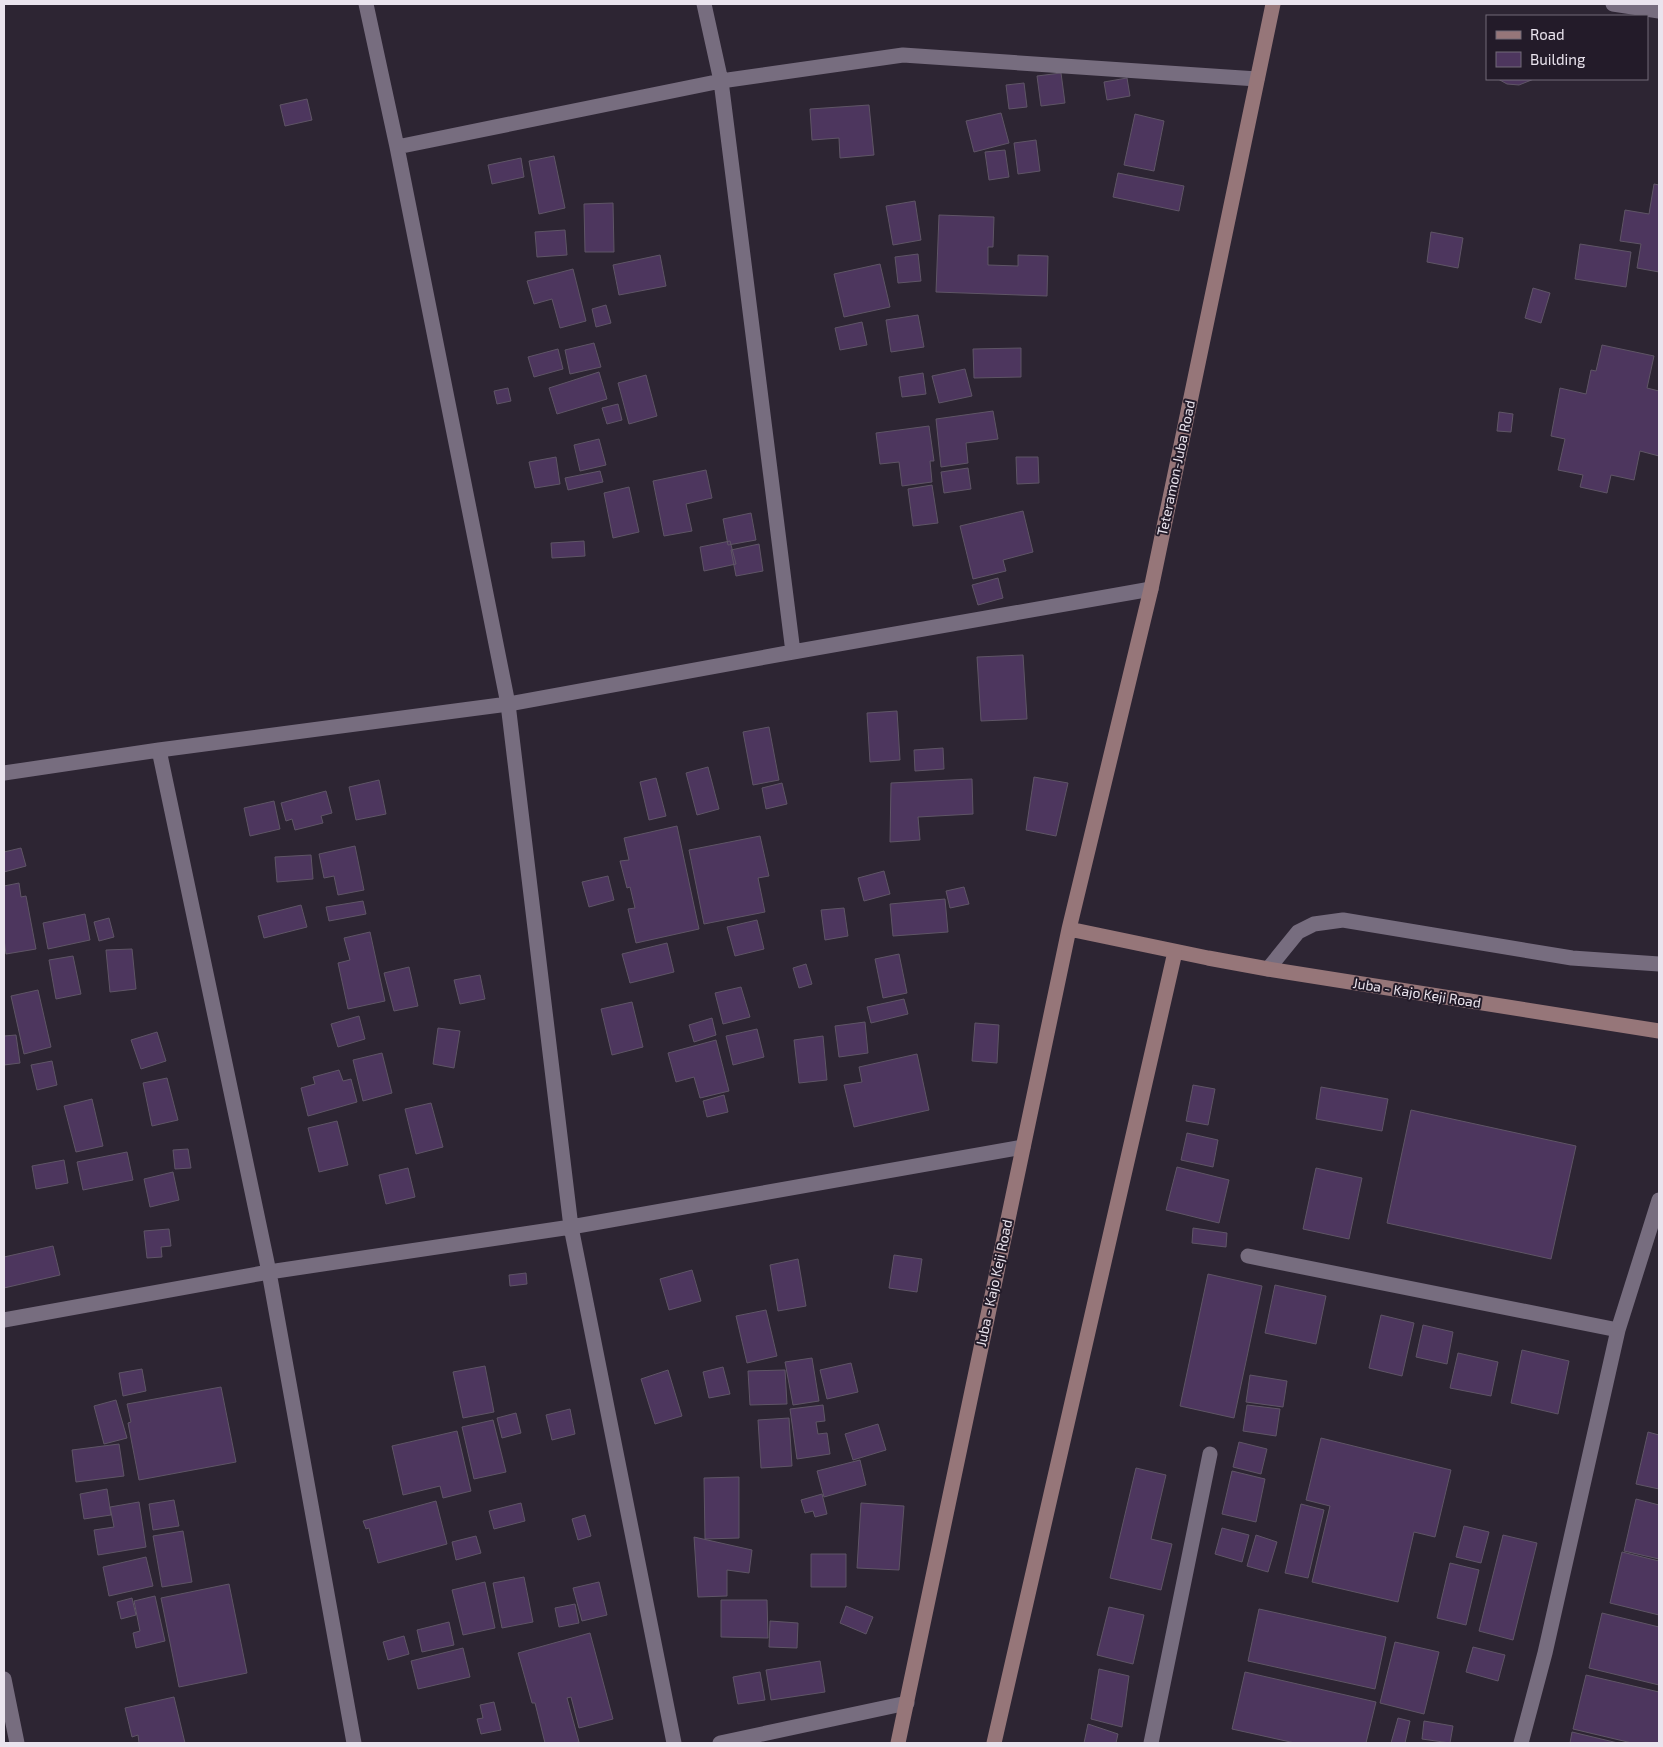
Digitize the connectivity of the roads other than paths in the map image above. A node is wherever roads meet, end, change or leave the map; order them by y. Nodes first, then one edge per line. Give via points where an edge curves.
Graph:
1 (366, 4) edge
2 (704, 4) edge
3 (1273, 4) edge
4 (1613, 4) edge
5 (1659, 11) edge
6 (1256, 79) junction
7 (721, 81) junction
8 (397, 146) junction
9 (1151, 589) junction
10 (793, 652) junction
11 (508, 704) junction
12 (159, 750) junction
13 (4, 773) edge
14 (1069, 929) junction
15 (1175, 952) junction
16 (1659, 964) edge
17 (1268, 969) junction
18 (1659, 1031) edge
19 (1023, 1148) junction
20 (1659, 1200) edge
21 (571, 1227) junction
22 (1248, 1256) dead end
23 (269, 1272) junction
24 (4, 1320) edge
25 (1618, 1330) junction
26 (1210, 1454) dead end
27 (4, 1679) edge
28 (907, 1703) junction
29 (17, 1743) edge
30 (354, 1743) edge
31 (674, 1743) edge
32 (720, 1743) edge
33 (898, 1743) edge
34 (994, 1743) edge
35 (1152, 1743) edge
36 (1521, 1743) edge

1 - 8 street
2 - 7 street
3 - 6 main road, Teteramon-Juba Road
4 - 5 street
6 - 7 street via 903,55
6 - 9 main road, Teteramon-Juba Road
7 - 8 street
7 - 10 street
8 - 11 street
9 - 10 street
9 - 14 main road, Teteramon-Juba Road
10 - 11 street
11 - 12 street
11 - 21 street
12 - 13 street
12 - 23 street
14 - 15 main road, Juba - Kajo Keji Road
14 - 19 main road, Juba - Kajo Keji Road
15 - 17 main road, Juba - Kajo Keji Road
15 - 34 main road
16 - 17 street via 1572,958 1343,920 1314,924 1298,932
17 - 18 main road, Juba - Kajo Keji Road
19 - 21 street
19 - 28 main road, Juba - Kajo Keji Road
20 - 25 street
21 - 23 street
21 - 31 street
22 - 25 street
23 - 24 street
23 - 30 street
25 - 36 street via 1545,1653
26 - 35 street
27 - 29 street
28 - 32 street
28 - 33 main road, Juba - Kajo Keji Road

